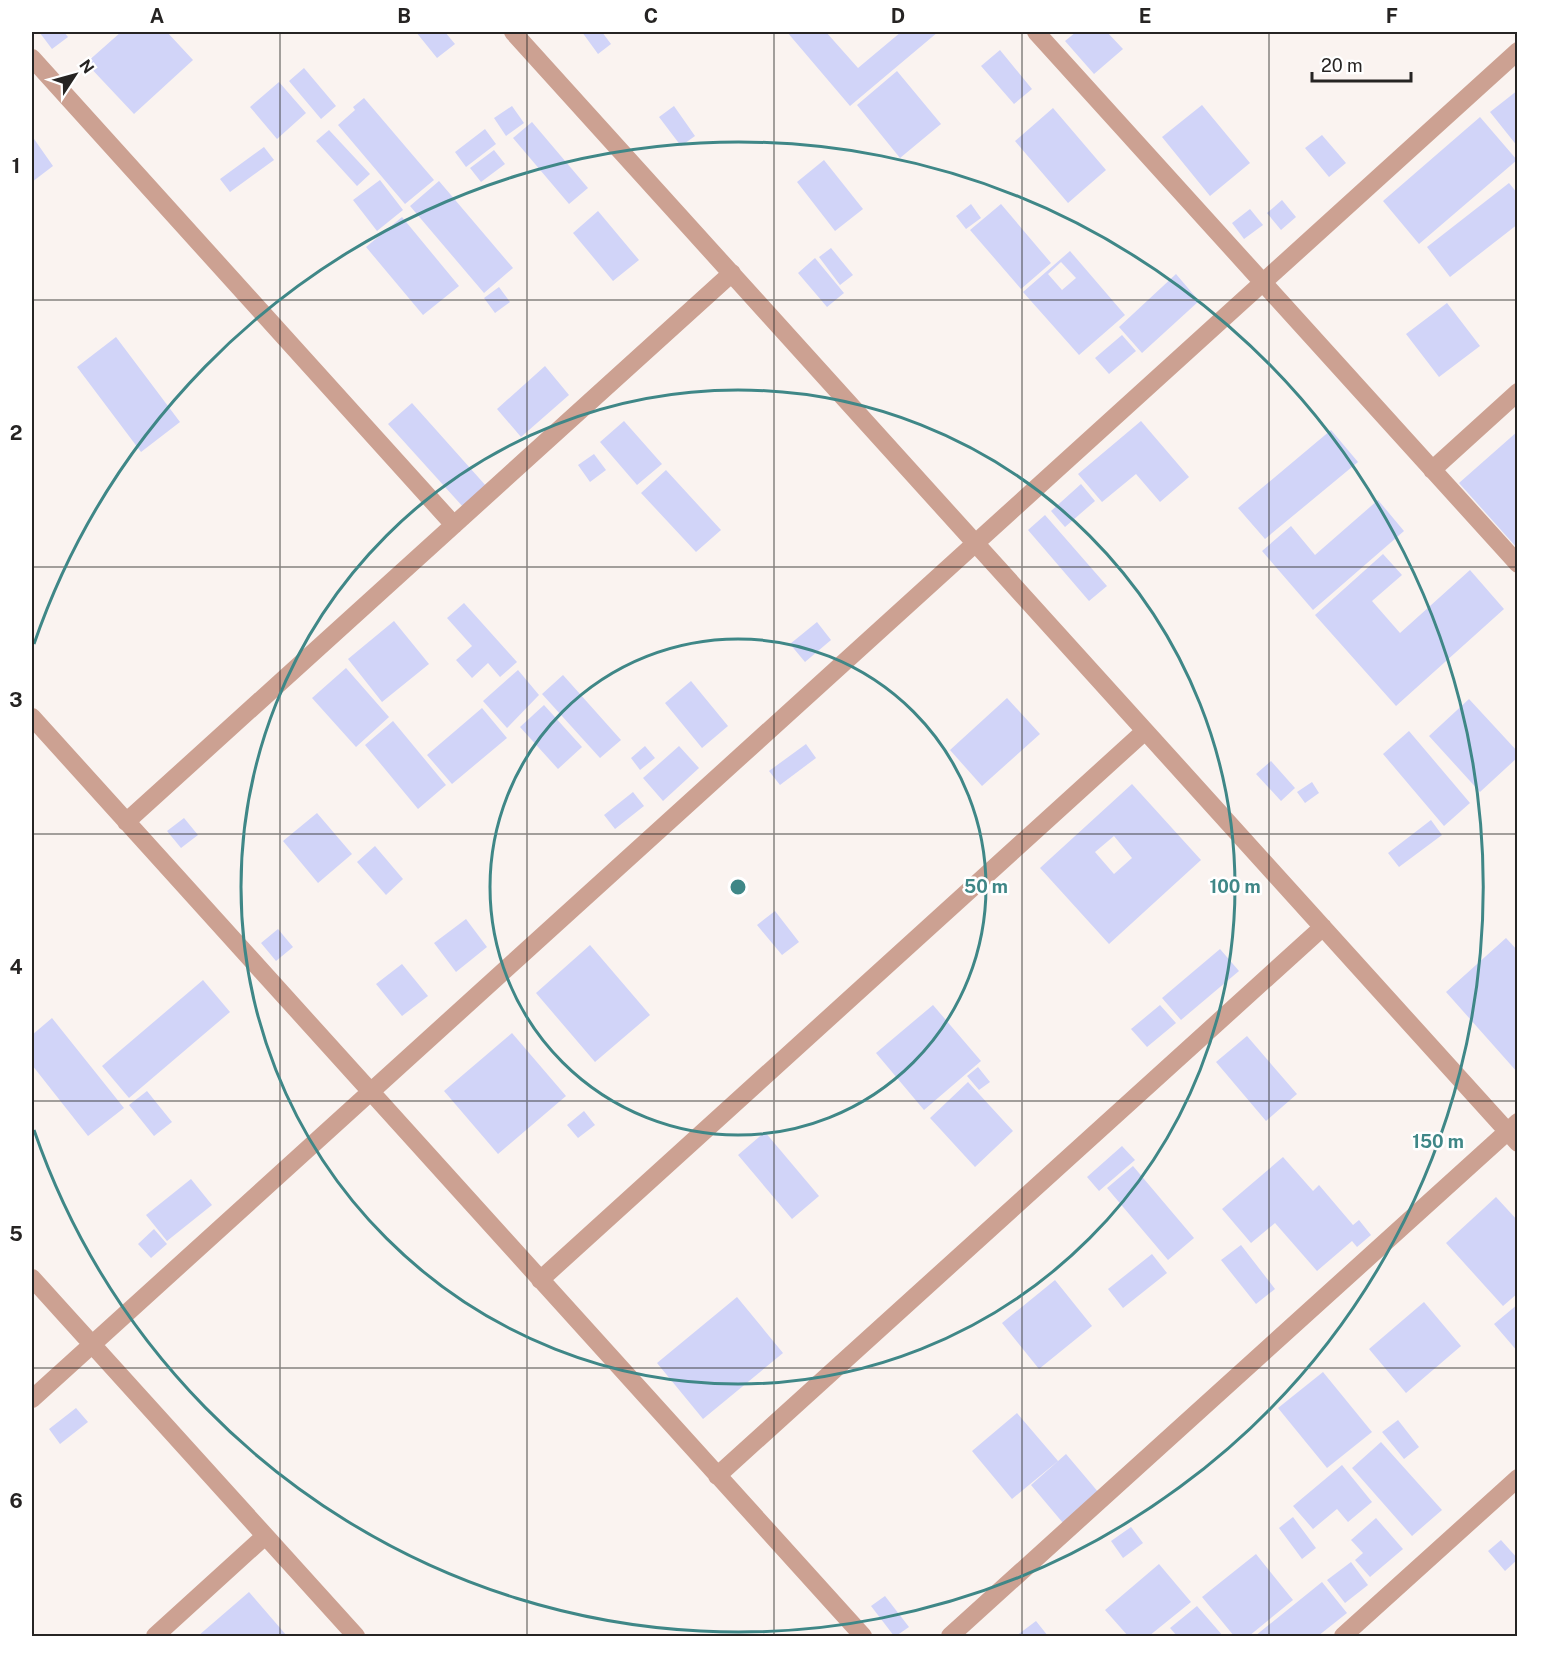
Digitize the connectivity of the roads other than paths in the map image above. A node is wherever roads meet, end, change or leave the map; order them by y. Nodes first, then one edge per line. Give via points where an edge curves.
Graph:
1 (513, 32) edge
2 (1036, 32) edge
3 (1518, 51) edge
4 (32, 58) edge
5 (732, 273) junction
6 (1263, 282) junction
7 (1518, 392) edge
8 (1432, 470) junction
9 (454, 525) junction
10 (975, 543) junction
11 (1518, 564) edge
12 (32, 717) edge
13 (1145, 731) junction
14 (126, 822) junction
15 (1323, 927) junction
16 (370, 1092) junction
17 (1514, 1132) edge
18 (32, 1278) edge
19 (540, 1280) junction
20 (92, 1344) junction
21 (32, 1399) edge
22 (717, 1476) junction
23 (1518, 1478) edge
24 (265, 1536) junction
25 (155, 1636) edge
26 (356, 1636) edge
27 (863, 1636) edge
28 (950, 1636) edge
29 (1343, 1636) edge

1 - 5 street
2 - 6 street
3 - 6 street
4 - 9 street
5 - 9 street
5 - 10 street
6 - 8 street
6 - 10 street
7 - 8 street
8 - 11 street
9 - 14 street
10 - 13 street
10 - 16 street
12 - 14 street
13 - 15 street
13 - 19 street
14 - 16 street
15 - 17 street
15 - 22 street
16 - 19 street
16 - 20 street
17 - 28 street
18 - 20 street
19 - 22 street
20 - 21 street
20 - 24 street
22 - 27 street
23 - 29 street
24 - 25 street
24 - 26 street

